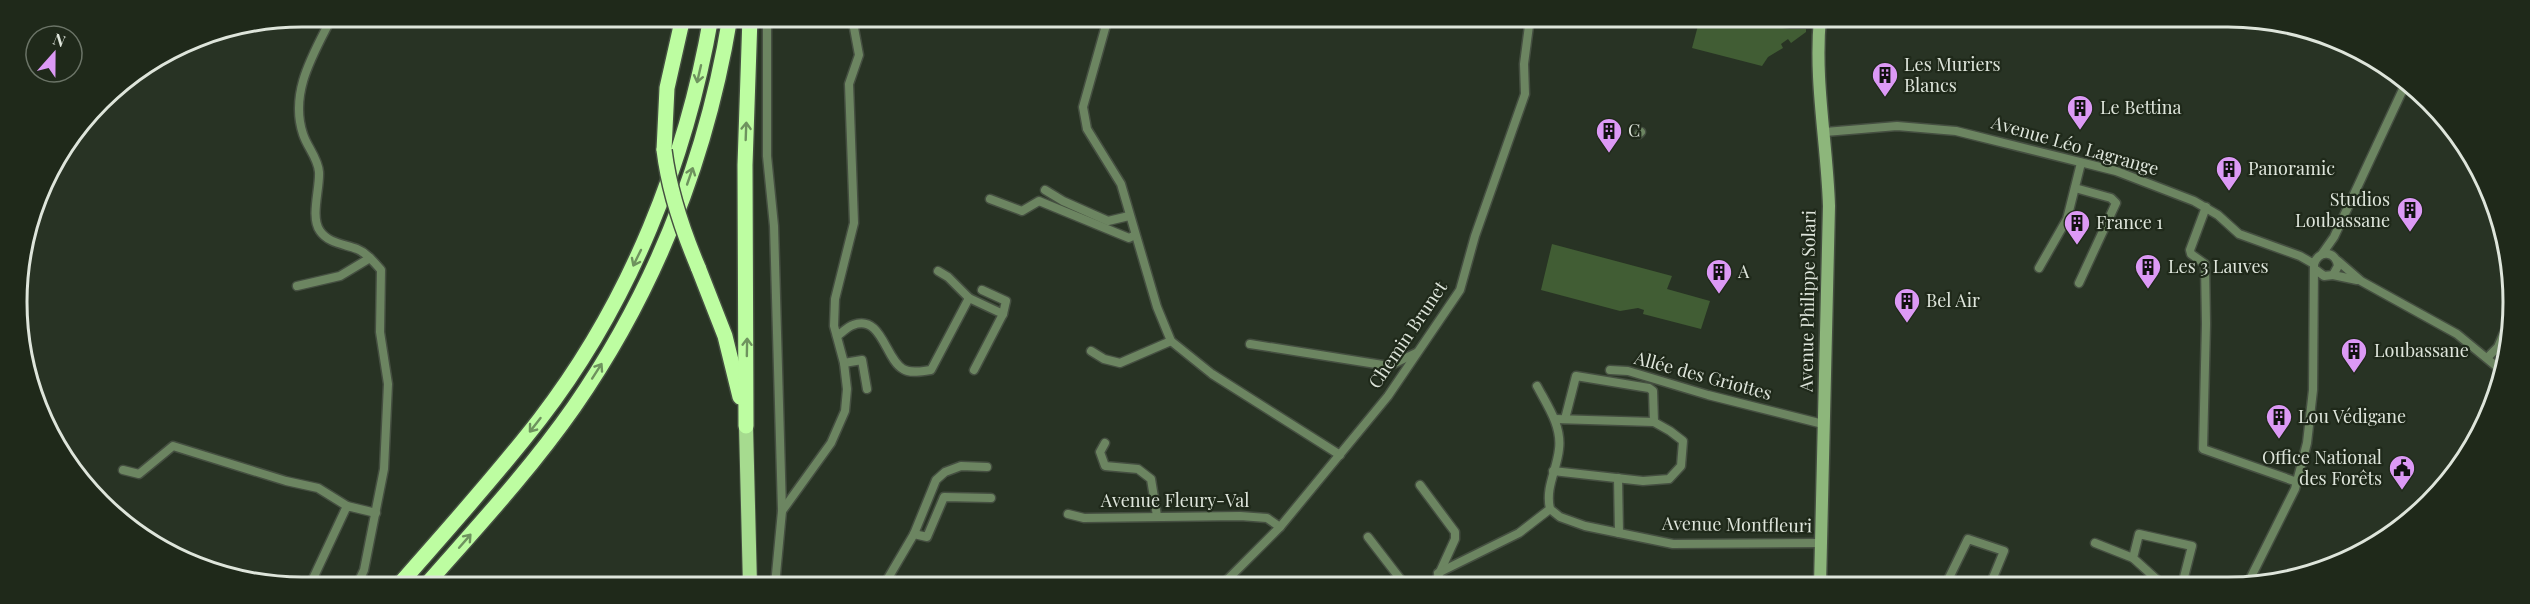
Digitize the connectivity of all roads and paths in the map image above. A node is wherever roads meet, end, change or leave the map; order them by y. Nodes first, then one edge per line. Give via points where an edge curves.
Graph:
1 (326, 27) edge
2 (681, 27) edge
3 (709, 27) edge
4 (728, 27) edge
5 (750, 27) edge
6 (767, 27) edge
7 (854, 27) edge
8 (1105, 27) edge
9 (1529, 27) edge
10 (1819, 27) edge
11 (2403, 90) edge
12 (1825, 132) junction
13 (2081, 162) junction
14 (2075, 188) junction
15 (1045, 190) dead end
16 (990, 199) dead end
17 (2206, 207) junction
18 (1130, 216) junction
19 (1135, 235) junction
20 (2334, 237) junction
21 (370, 258) junction
22 (2337, 259) junction
23 (2317, 261) junction
24 (2039, 268) dead end
25 (938, 271) dead end
26 (2330, 276) junction
27 (2361, 281) junction
28 (2079, 283) dead end
29 (297, 286) dead end
30 (982, 290) dead end
31 (2315, 291) junction
32 (969, 298) junction
33 (1003, 314) junction
34 (837, 336) junction
35 (1171, 341) junction
36 (2500, 341) edge
37 (1250, 344) dead end
38 (1091, 351) dead end
39 (1416, 353) junction
40 (2487, 358) junction
41 (844, 363) junction
42 (2496, 366) edge
43 (974, 370) dead end
44 (1610, 370) dead end
45 (1537, 387) dead end
46 (867, 389) dead end
47 (1555, 419) junction
48 (1565, 419) junction
49 (1654, 422) junction
50 (1823, 424) junction
51 (746, 426) junction
52 (1105, 443) dead end
53 (1340, 455) junction
54 (987, 466) dead end
55 (123, 470) dead end
56 (1553, 471) junction
57 (1618, 478) junction
58 (2297, 482) junction
59 (1420, 485) dead end
60 (991, 498) dead end
61 (347, 506) junction
62 (1550, 509) junction
63 (782, 511) junction
64 (376, 513) junction
65 (1068, 514) dead end
66 (1157, 516) junction
67 (1280, 527) junction
68 (1619, 533) junction
69 (915, 534) junction
70 (1368, 537) dead end
71 (1820, 543) junction
72 (2095, 543) dead end
73 (2133, 558) junction
74 (1438, 573) junction
75 (2252, 576) edge
76 (314, 577) edge
77 (361, 577) edge
78 (406, 577) edge
79 (433, 577) edge
80 (750, 577) edge
81 (776, 577) edge
82 (889, 577) edge
83 (1230, 577) edge
84 (1399, 577) edge
85 (1437, 577) edge
86 (1439, 577) edge
87 (1820, 577) edge
88 (1949, 577) edge
89 (1993, 577) edge
90 (2154, 577) edge
91 (2184, 577) edge

1 - 21 street via 298,96 303,135 318,166 317,225 321,233 337,244 359,250
2 - 51 highway, bridge via 666,88 667,176 726,336
3 -> 78 highway via 679,151 638,257 613,304 542,417
79 -> 4 highway via 574,407 638,303 684,195 704,134
51 -> 5 highway via 745,165
6 - 63 street via 767,156 774,226
7 - 34 street via 859,55 849,84 854,223 835,299
8 - 18 street via 1083,118 1121,184
9 - 39 street, Chemin Brunet via 1525,94 1475,236 1466,274 1460,290
10 - 12 main road, Avenue Philippe Solari via 1817,56
11 - 20 street
12 - 13 street, Avenue Léo Lagrange via 1872,126 1924,127 1956,131
12 - 50 main road, Avenue Philippe Solari via 1828,206
13 - 14 street
13 - 17 street, Avenue Léo Lagrange via 2135,177
14 - 24 street via 2067,219
14 - 28 street via 2116,203
15 - 18 street via 1108,221
16 - 19 street via 1022,211 1039,201 1129,238
17 - 23 street, Avenue Léo Lagrange via 2239,234
17 - 58 street via 2190,250 2205,264 2203,449
18 - 19 street
19 - 35 street
20 - 22 street
20 - 23 street
21 - 29 street via 339,276
21 - 64 street via 381,270 380,332 388,384 384,469
22 - 23 street via 2329,253
22 - 26 street via 2338,269
22 - 27 street
23 - 26 street via 2320,275
23 - 31 street
25 - 32 street
26 - 27 street
26 - 31 street
27 - 40 street via 2445,326
30 - 33 street via 1006,302
31 - 58 street via 2311,418
32 - 33 street
32 - 34 street via 931,369 904,370 895,363 879,333 866,325 853,325
33 - 43 street
34 - 41 street
35 - 38 street via 1120,363
35 - 53 street via 1212,374
36 - 40 street
37 - 39 street via 1389,366
39 - 53 street, Chemin Brunet via 1388,396
40 - 42 street
41 - 46 street via 862,360
41 - 63 street via 845,411 831,443
44 - 50 street, Allée des Griottes via 1628,371
45 - 47 street
47 - 48 street
47 - 56 street via 1560,449
48 - 49 street
48 - 49 street via 1576,376 1649,388 1653,391
49 - 57 street via 1683,441 1681,466 1669,479
50 - 71 main road, Avenue Philippe Solari
51 - 80 main road
52 - 66 street via 1100,452 1105,466 1138,469 1151,479
53 - 67 street, Chemin Brunet
54 - 69 street via 961,466 936,480
55 - 61 street via 139,474 173,446 318,488
56 - 57 street
56 - 62 street
57 - 68 street
58 - 75 street
59 - 74 street via 1455,532
60 - 69 street via 944,497 927,537
61 - 64 street
61 - 76 street
62 - 68 street, Avenue Montfleuri via 1585,526
62 - 74 street via 1519,533
63 - 81 street
64 - 77 street
65 - 66 street, Avenue Fleury-Val via 1084,518
66 - 67 street, Avenue Fleury-Val via 1267,518
67 - 83 street, Chemin Brunet
68 - 71 street, Avenue Montfleuri via 1673,544
69 - 82 street
70 - 84 street
71 - 87 main road, Avenue Philippe Solari
72 - 73 street
73 - 90 street
73 - 91 street via 2139,534 2192,546
74 - 85 street
74 - 86 street
88 - 89 street via 1968,539 2004,551

